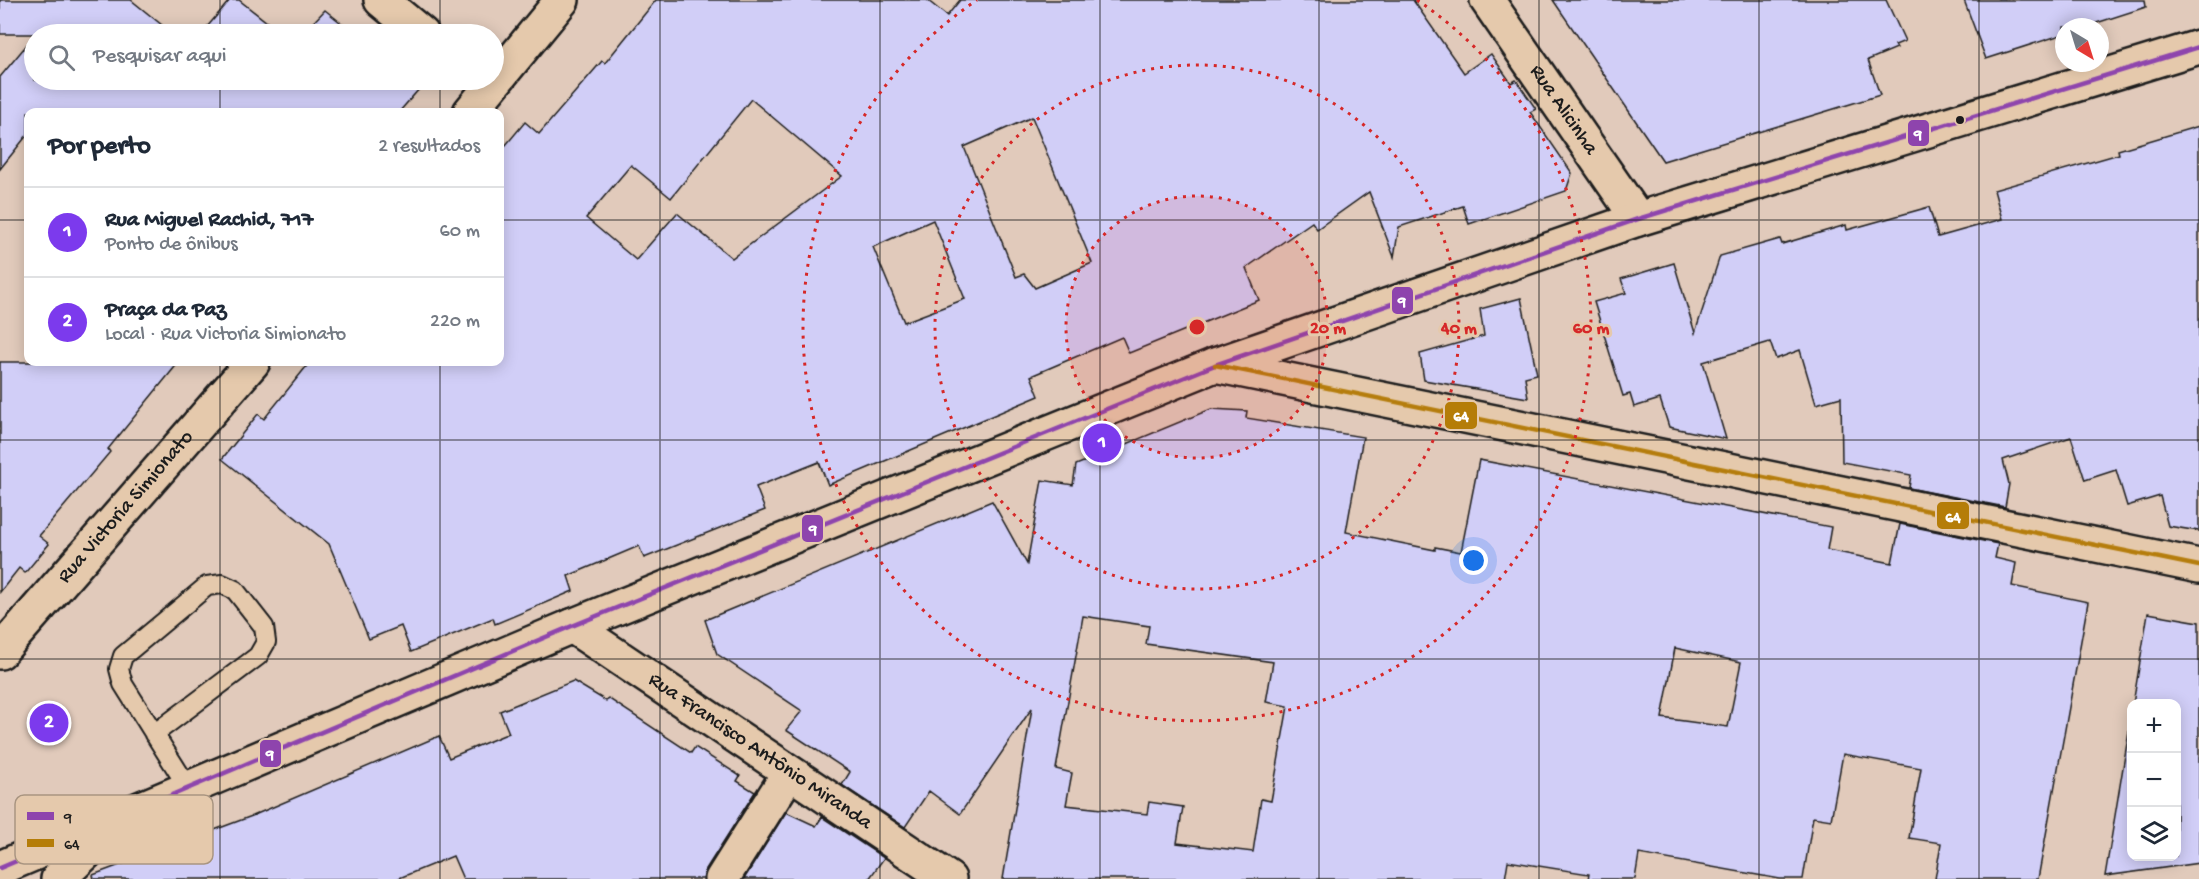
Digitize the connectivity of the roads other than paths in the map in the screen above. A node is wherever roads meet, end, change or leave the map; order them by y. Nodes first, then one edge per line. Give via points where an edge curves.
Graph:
1 (381, 0) edge
2 (562, 0) edge
3 (1487, 0) edge
4 (410, 24) edge
5 (2199, 47) edge
6 (504, 65) edge
7 (1638, 219) junction
8 (1215, 365) junction
9 (250, 366) edge
10 (2199, 566) edge
11 (572, 626) junction
12 (0, 652) edge
13 (154, 734) junction
14 (789, 773) junction
15 (189, 789) junction
16 (175, 795) edge
17 (15, 862) edge
18 (74, 864) edge
19 (0, 868) edge
20 (58, 879) edge
21 (722, 879) edge
22 (949, 879) edge

1 - 4 main road
2 - 6 main road
3 - 7 main road, Rua Alicinha
5 - 7 main road
7 - 8 main road
8 - 10 main road
8 - 11 main road
9 - 12 main road, Rua Victoria Simionato
11 - 14 main road, Rua Francisco Antônio Miranda
11 - 15 main road
13 - 13 lane via 123,684 119,669 123,656 207,586 222,584 235,590 264,627 266,642 258,656
13 - 15 lane
14 - 21 main road
14 - 22 main road, Rua Francisco Antônio Miranda
15 - 16 main road
17 - 19 main road
18 - 20 main road

